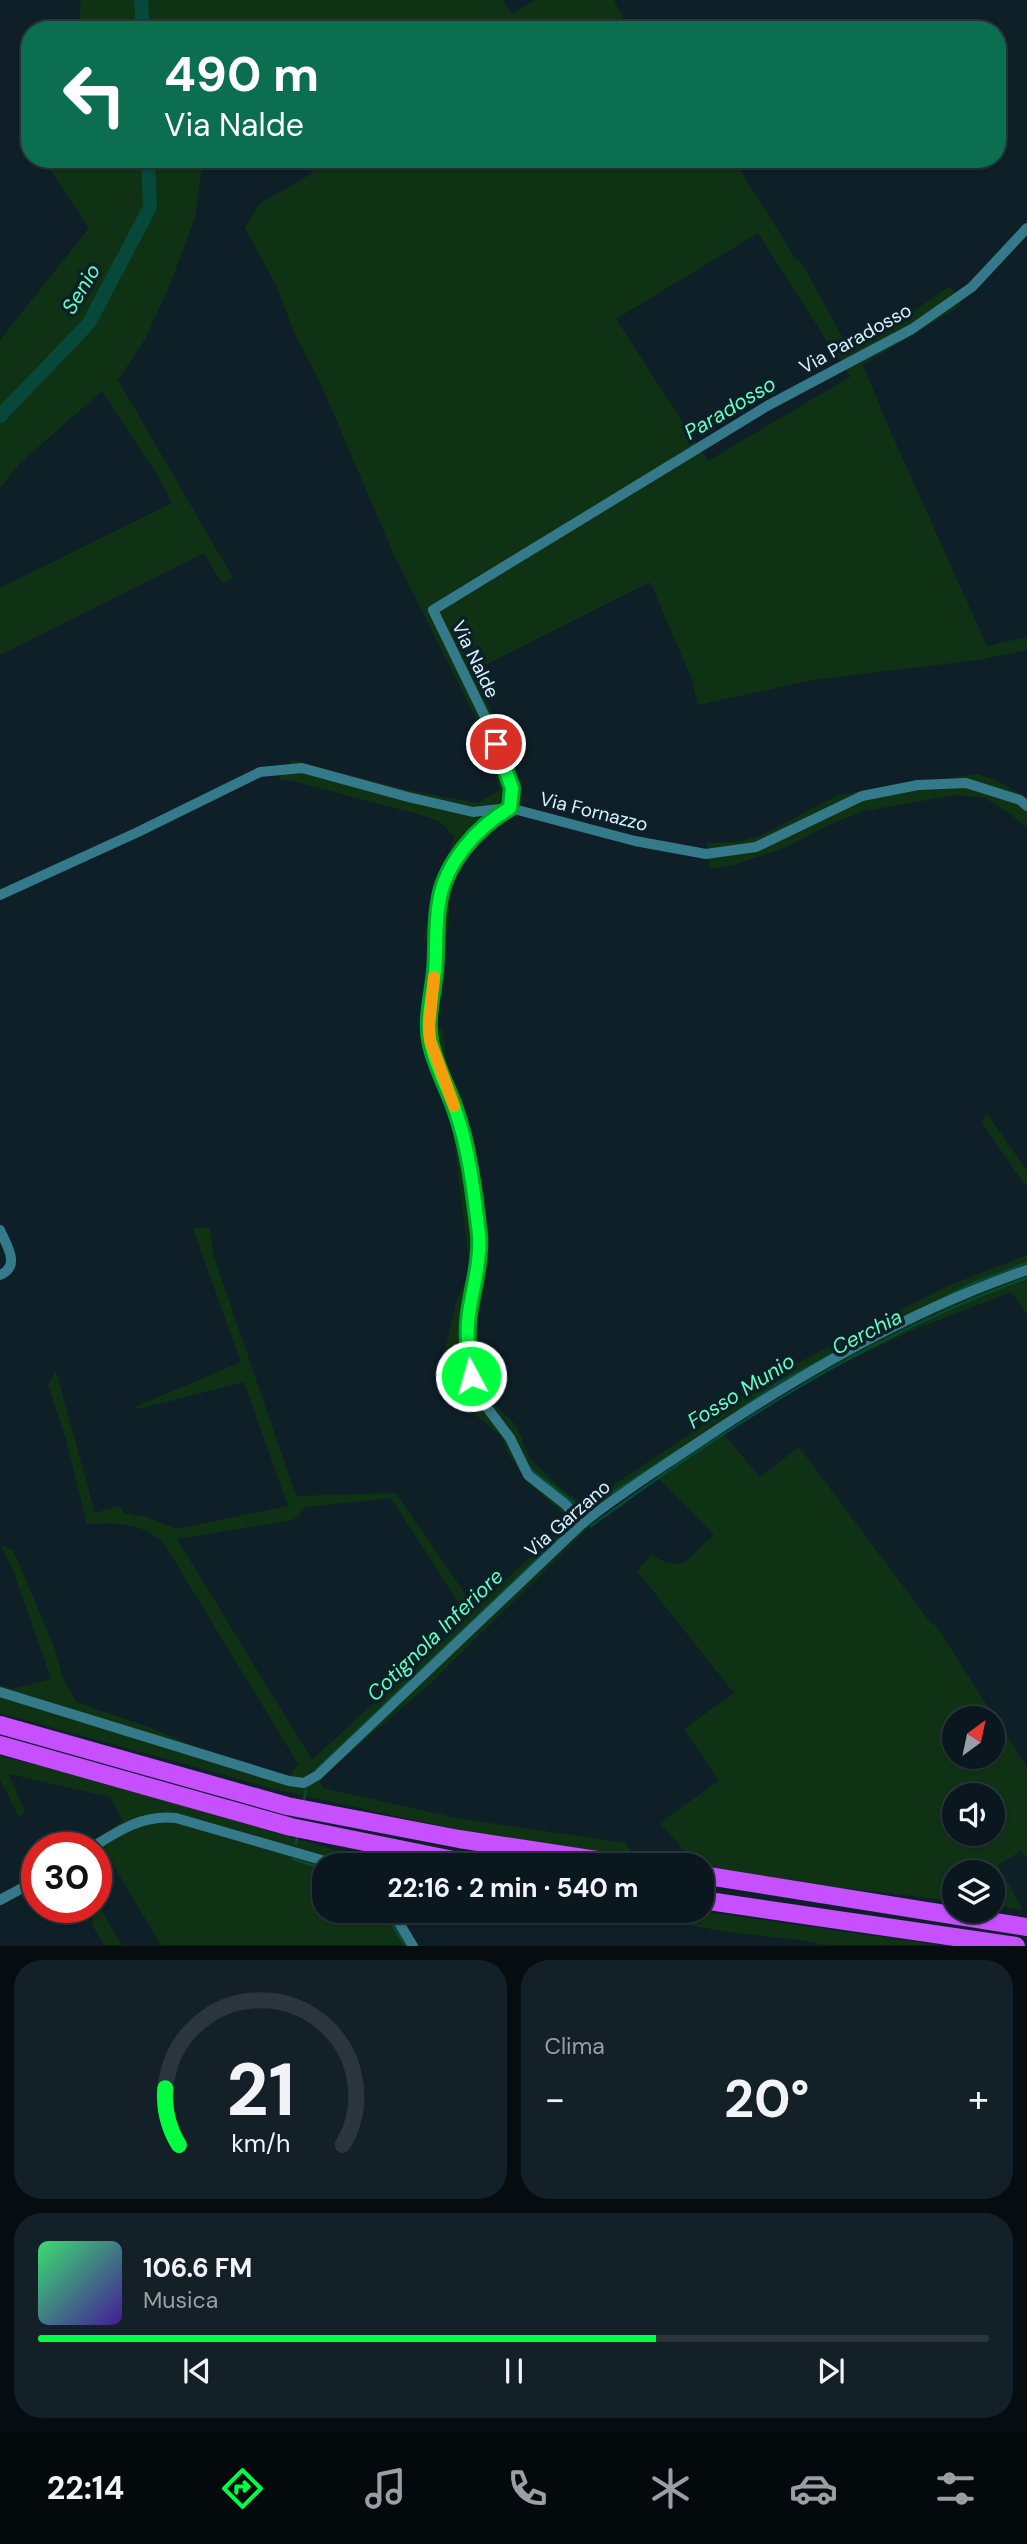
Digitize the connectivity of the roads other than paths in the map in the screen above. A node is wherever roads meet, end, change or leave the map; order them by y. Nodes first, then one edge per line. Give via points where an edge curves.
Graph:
1 (1027, 228) edge
2 (433, 610) joint
3 (1027, 806) edge
4 (510, 808) junction
5 (0, 895) edge
6 (0, 1230) edge
7 (1027, 1270) edge
8 (0, 1275) edge
9 (583, 1523) junction
10 (0, 1692) edge
11 (0, 1726) edge
12 (0, 1745) edge
13 (112, 1836) edge
14 (419, 1853) edge
15 (550, 1853) edge
16 (312, 1857) edge
17 (714, 1877) edge
18 (21, 1889) edge
19 (0, 1900) edge
20 (714, 1902) edge
21 (399, 1923) edge
22 (1027, 1927) edge
23 (413, 1945) edge
24 (1016, 1945) edge

1 - 2 street, Via Paradosso via 972,287 912,329 767,406
2 - 4 street, Via Nalde via 487,721 512,788
3 - 4 street, Via Fornazzo via 966,783 918,785 862,796 757,847 706,854 635,841
4 - 5 street, Via Fornazzo via 473,813 302,768 260,772
4 - 9 street via 460,852 443,887 429,1034 462,1133 478,1225 478,1267 467,1335 471,1376 528,1475
6 - 8 street via 12,1265
7 - 9 street, Via Garzano via 917,1315 809,1371
9 - 10 street, Via Garzano via 317,1776 304,1783
11 - 15 highway via 287,1807
12 - 14 highway via 291,1827
13 - 16 street via 134,1823 163,1816
17 - 22 highway
18 - 19 street
20 - 24 highway
21 - 23 street

